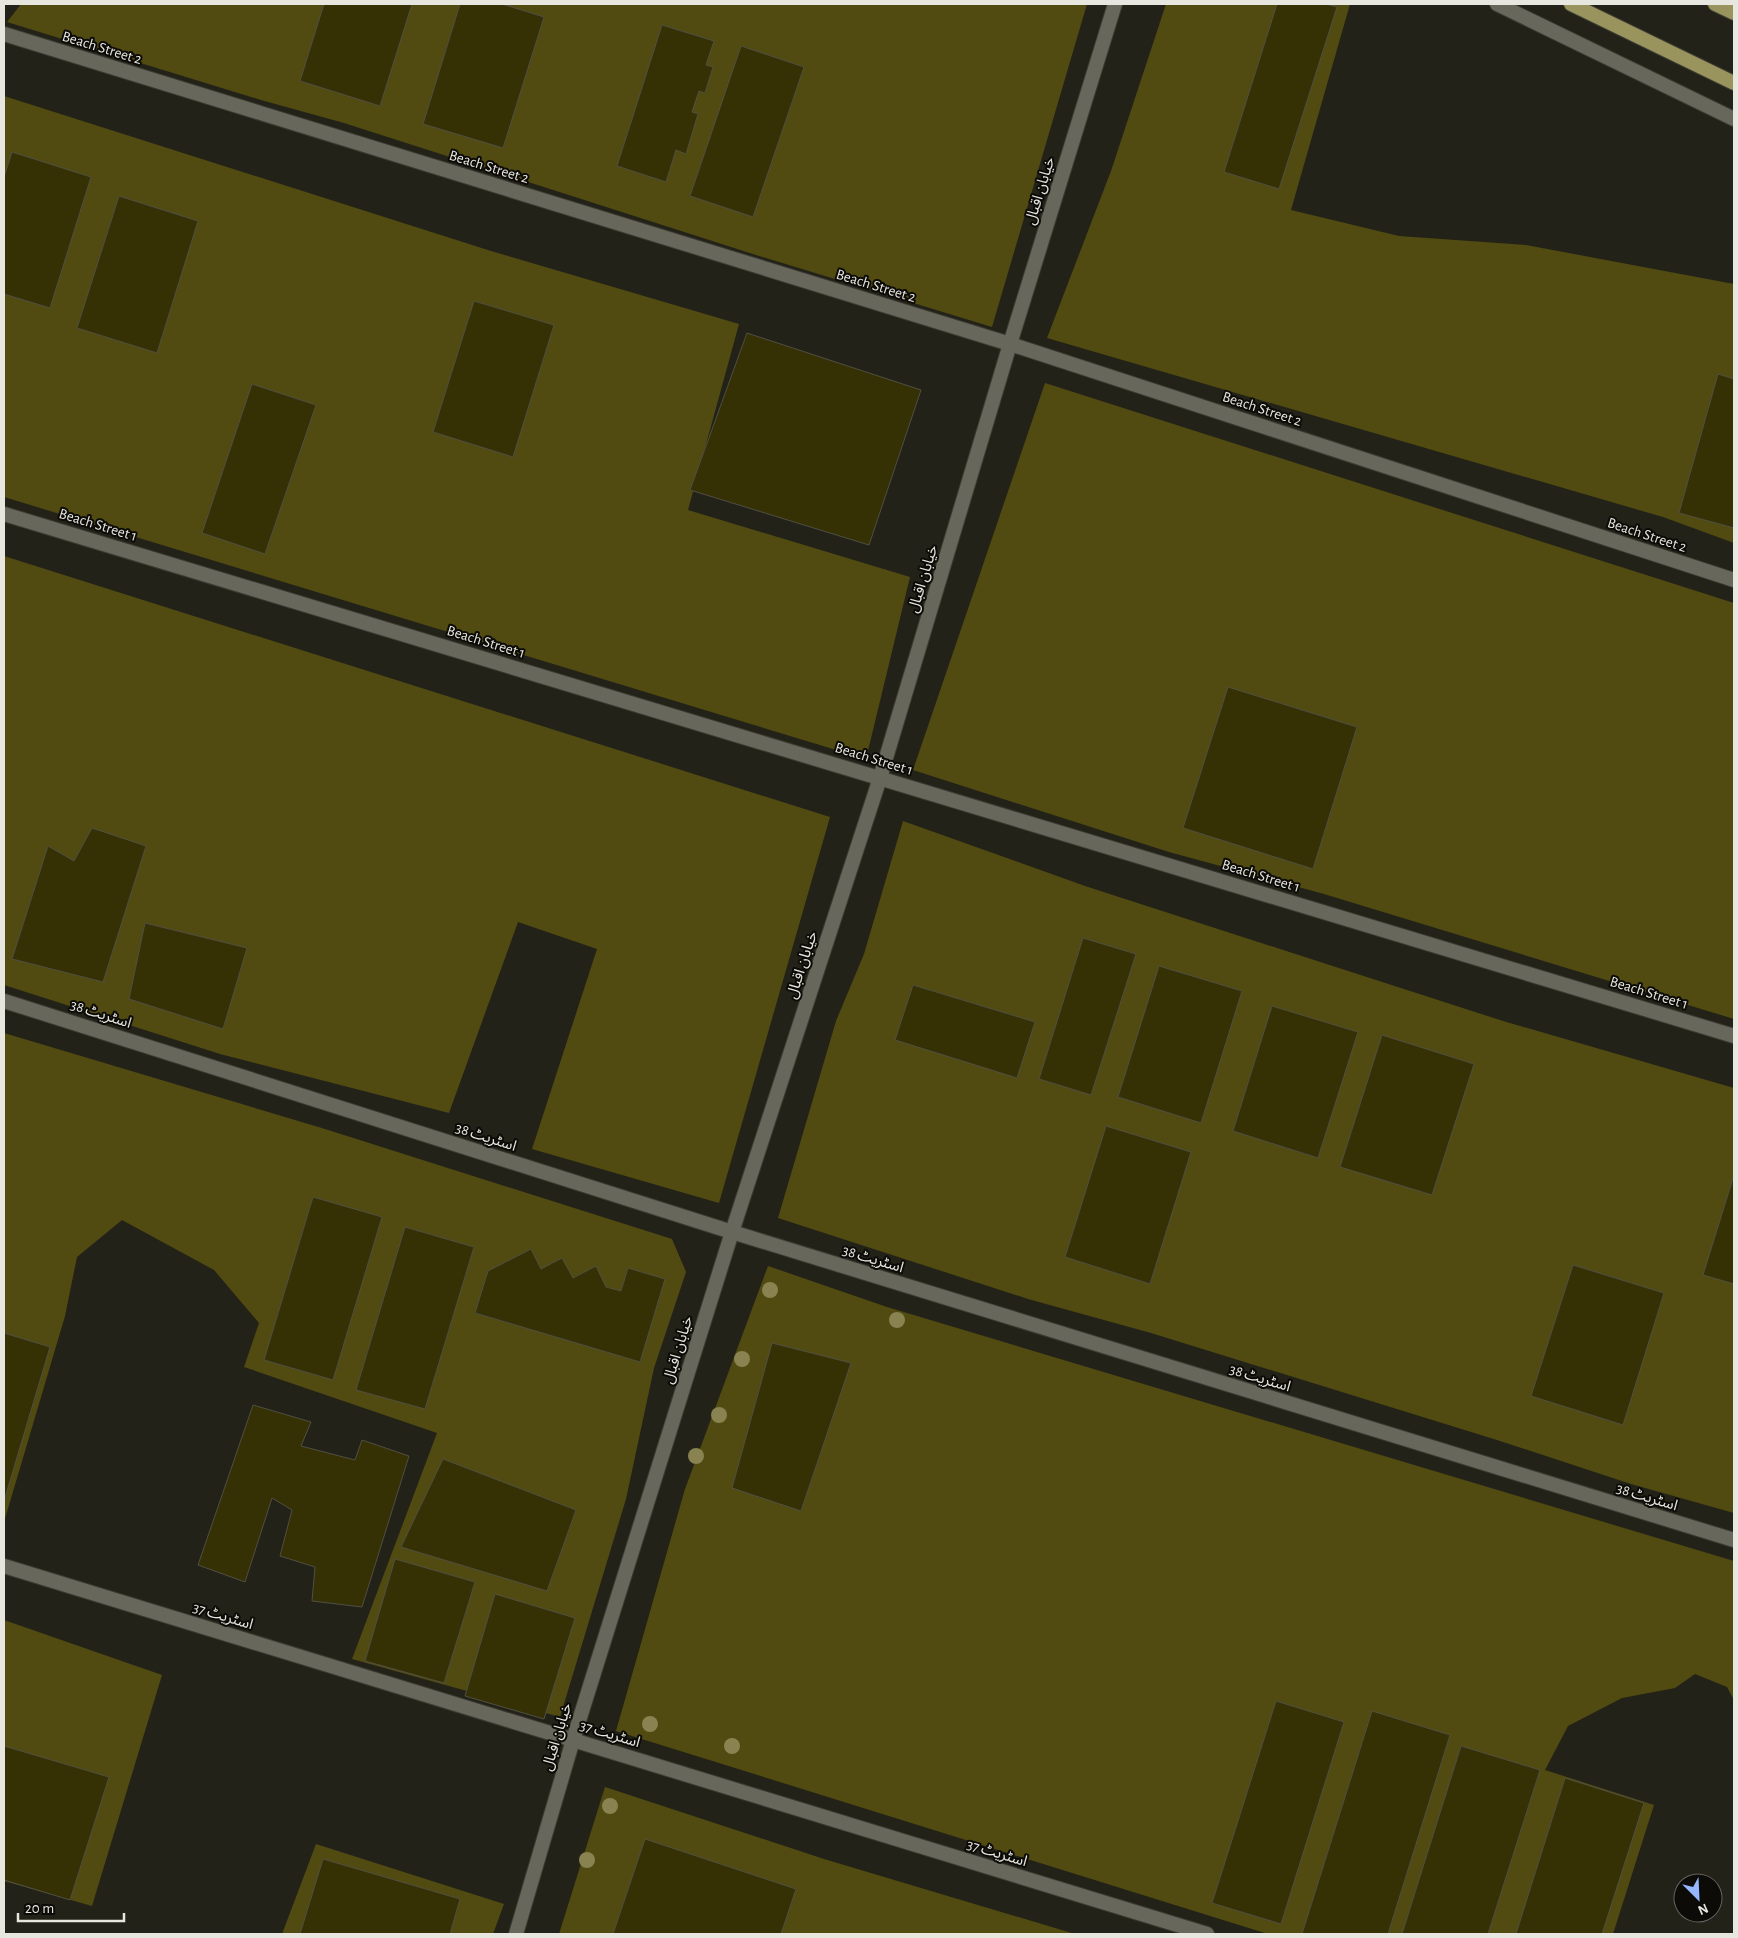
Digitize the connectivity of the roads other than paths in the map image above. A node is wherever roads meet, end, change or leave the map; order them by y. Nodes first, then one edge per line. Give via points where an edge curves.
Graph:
1 (1115, 4) edge
2 (1497, 4) edge
3 (1571, 4) edge
4 (1715, 4) edge
5 (1734, 13) edge
6 (4, 34) edge
7 (1734, 83) edge
8 (1734, 120) edge
9 (1010, 344) junction
10 (4, 514) edge
11 (1734, 580) edge
12 (880, 778) junction
13 (4, 1000) edge
14 (1734, 1036) edge
15 (732, 1232) junction
16 (1734, 1540) edge
17 (4, 1566) edge
18 (573, 1740) junction
19 (516, 1934) edge
20 (1207, 1934) edge

1 - 9 street, خیابان اقبال
2 - 8 street
3 - 7 main road
4 - 5 main road
6 - 9 street, Beach Street 2
9 - 11 street, Beach Street 2
9 - 12 street, خیابان اقبال
10 - 12 street, Beach Street 1
12 - 14 street, Beach Street 1
12 - 15 street, خیابان اقبال
13 - 15 street, اسٹریٹ 38
15 - 16 street, اسٹریٹ 38
15 - 18 street, خیابان اقبال
17 - 18 street, اسٹریٹ 37
18 - 19 street, خیابان اقبال
18 - 20 street, اسٹریٹ 37

